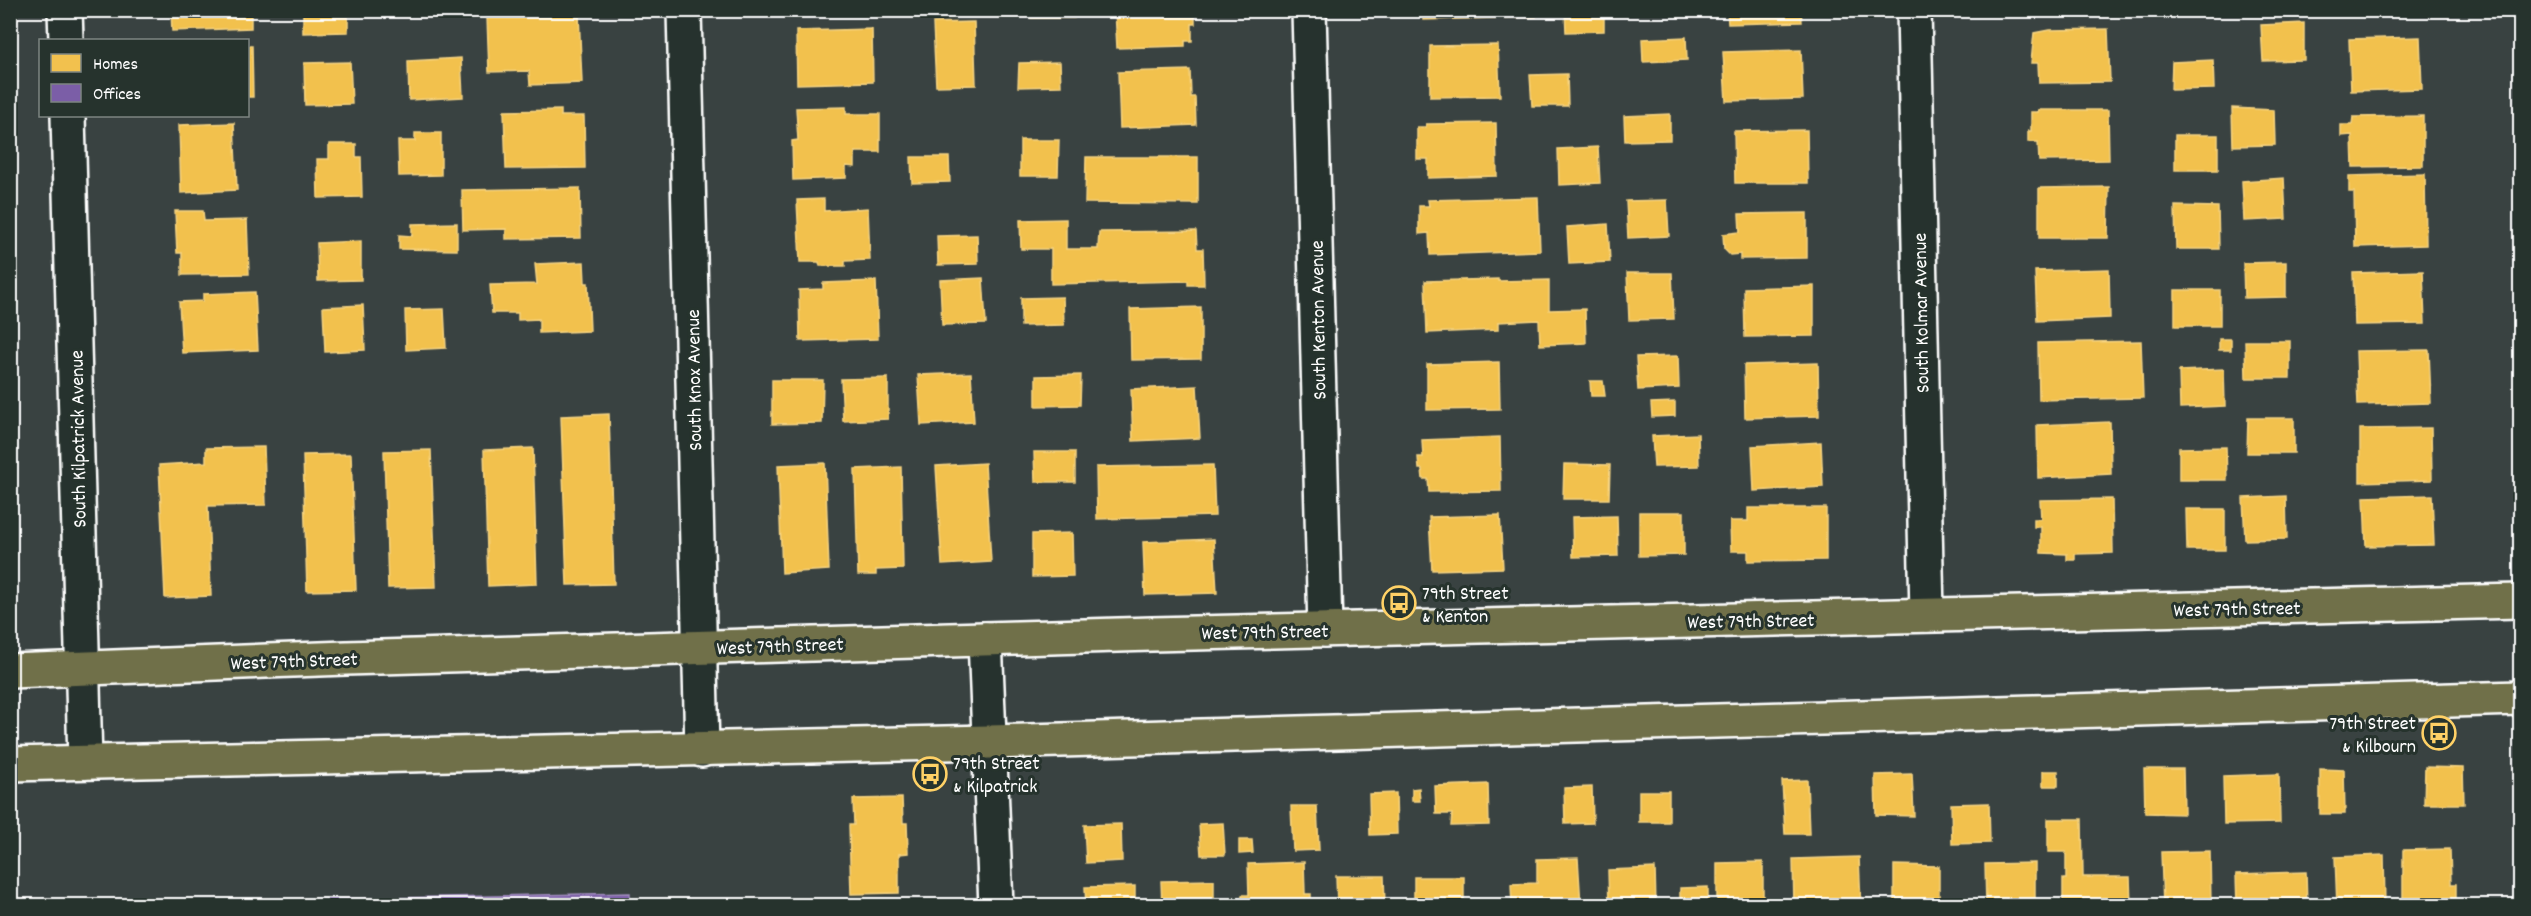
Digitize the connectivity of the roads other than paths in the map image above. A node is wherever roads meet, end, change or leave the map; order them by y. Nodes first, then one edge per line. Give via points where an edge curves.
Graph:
1 (65, 10) edge
2 (684, 10) edge
3 (1309, 10) edge
4 (1914, 10) edge
5 (66, 39) edge
6 (68, 117) edge
7 (2520, 601) edge
8 (1927, 615) junction
9 (1325, 630) junction
10 (985, 639) junction
11 (700, 647) junction
12 (82, 669) junction
13 (10, 671) edge
14 (2520, 698) edge
15 (989, 742) junction
16 (702, 750) junction
17 (85, 762) junction
18 (10, 764) edge
19 (996, 906) edge

1 - 5 street
2 - 11 street, South Knox Avenue
3 - 9 street, South Kenton Avenue
4 - 8 street, South Kolmar Avenue
6 - 12 street, South Kilpatrick Avenue
7 - 8 main road, West 79th Street
8 - 9 main road, West 79th Street
9 - 10 main road, West 79th Street
10 - 11 main road, West 79th Street
10 - 15 street
11 - 12 main road, West 79th Street
11 - 16 street, South Knox Avenue
12 - 13 main road, West 79th Street
12 - 17 street, South Kilpatrick Avenue
14 - 15 main road
15 - 16 main road
15 - 19 street
16 - 17 main road
17 - 18 main road

